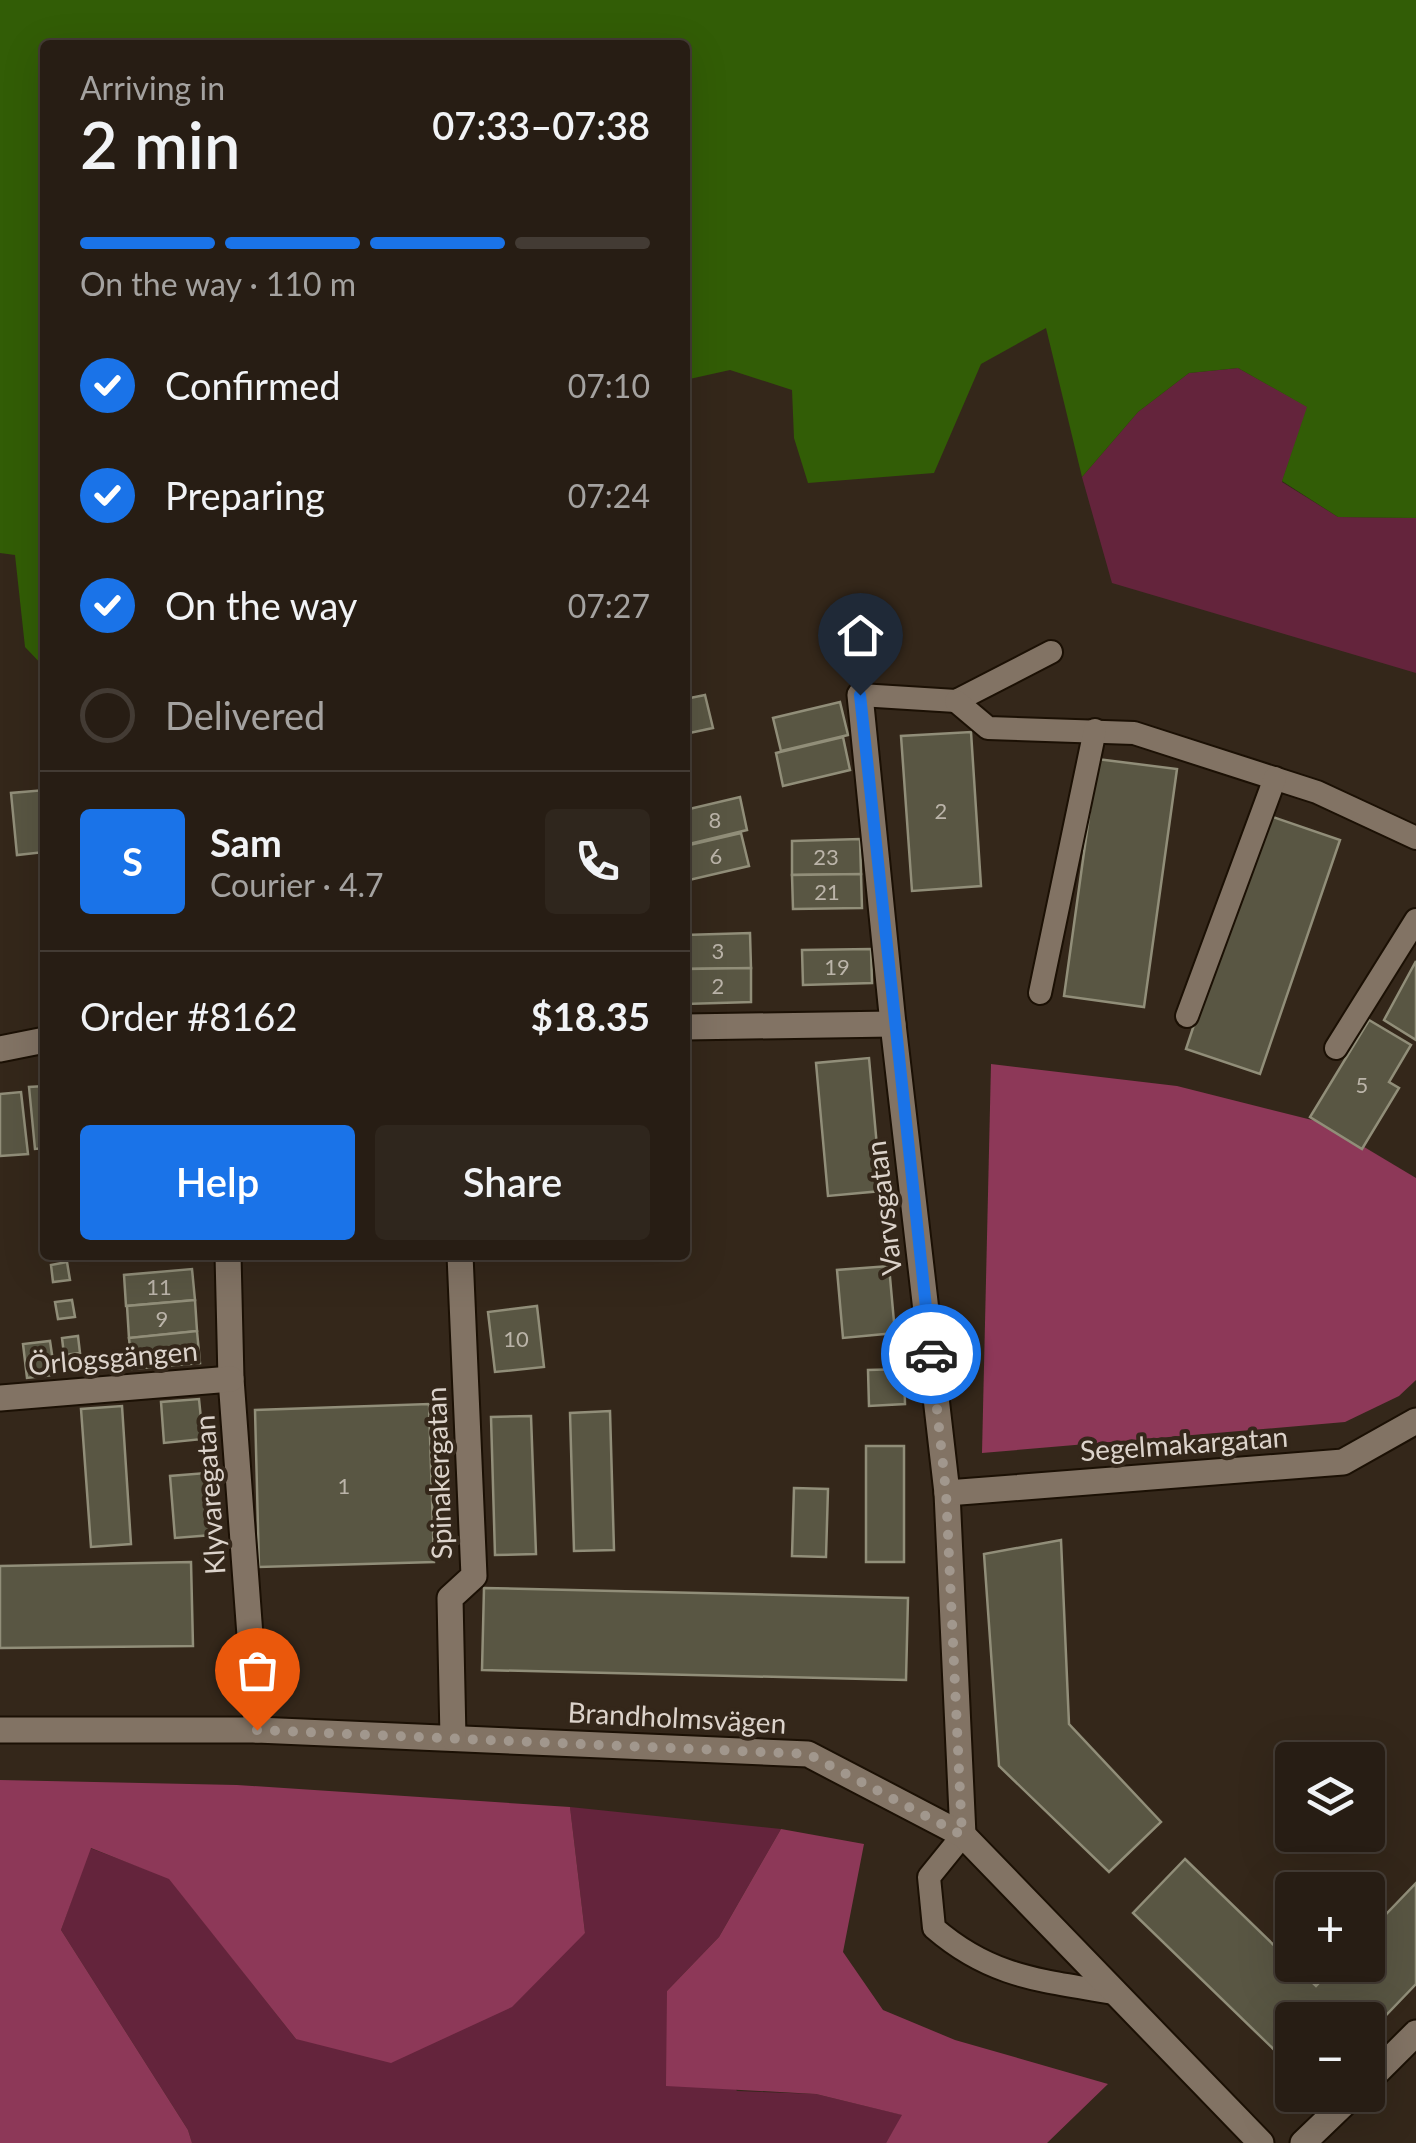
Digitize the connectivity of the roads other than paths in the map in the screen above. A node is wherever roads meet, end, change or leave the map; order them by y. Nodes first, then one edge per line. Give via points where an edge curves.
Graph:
1 (1050, 652) dead end
2 (860, 695) joint
3 (956, 701) junction
4 (1095, 730) junction
5 (1275, 778) junction
6 (1416, 838) edge
7 (1416, 920) edge
8 (1040, 992) dead end
9 (1187, 1016) dead end
10 (893, 1024) junction
11 (690, 1027) edge
12 (40, 1041) edge
13 (1336, 1048) dead end
14 (0, 1049) edge
15 (228, 1260) edge
16 (460, 1260) edge
17 (231, 1378) junction
18 (0, 1398) edge
19 (1416, 1421) edge
20 (946, 1492) junction
21 (0, 1730) edge
22 (257, 1730) junction
23 (454, 1738) junction
24 (962, 1835) junction
25 (1114, 1994) junction
26 (1416, 2032) edge
27 (1385, 2063) edge
28 (1335, 2112) edge
29 (1260, 2143) edge
30 (1303, 2143) edge

1 - 3 lane
2 - 3 lane
2 - 10 street, Varvsgatan
3 - 4 lane via 988,728
4 - 5 lane via 1134,733
4 - 8 lane
5 - 6 lane
5 - 9 lane
7 - 13 lane
10 - 11 street
10 - 20 street, Varvsgatan
12 - 14 street
15 - 17 street, Klyvaregatan
16 - 23 street, Spinakergatan via 474,1576 450,1598
17 - 18 street, Örlogsgängen
17 - 22 street, Klyvaregatan
19 - 20 street, Segelmakargatan via 1343,1462
20 - 24 street, Varvsgatan
21 - 22 street, Brandholmsvägen
22 - 23 street, Brandholmsvägen
23 - 24 street, Brandholmsvägen via 808,1754
24 - 25 street, Brandholmsvägen
24 - 25 lane via 929,1877 934,1928 1002,1972
25 - 29 street, Brandholmsvägen
26 - 27 street
28 - 30 street

